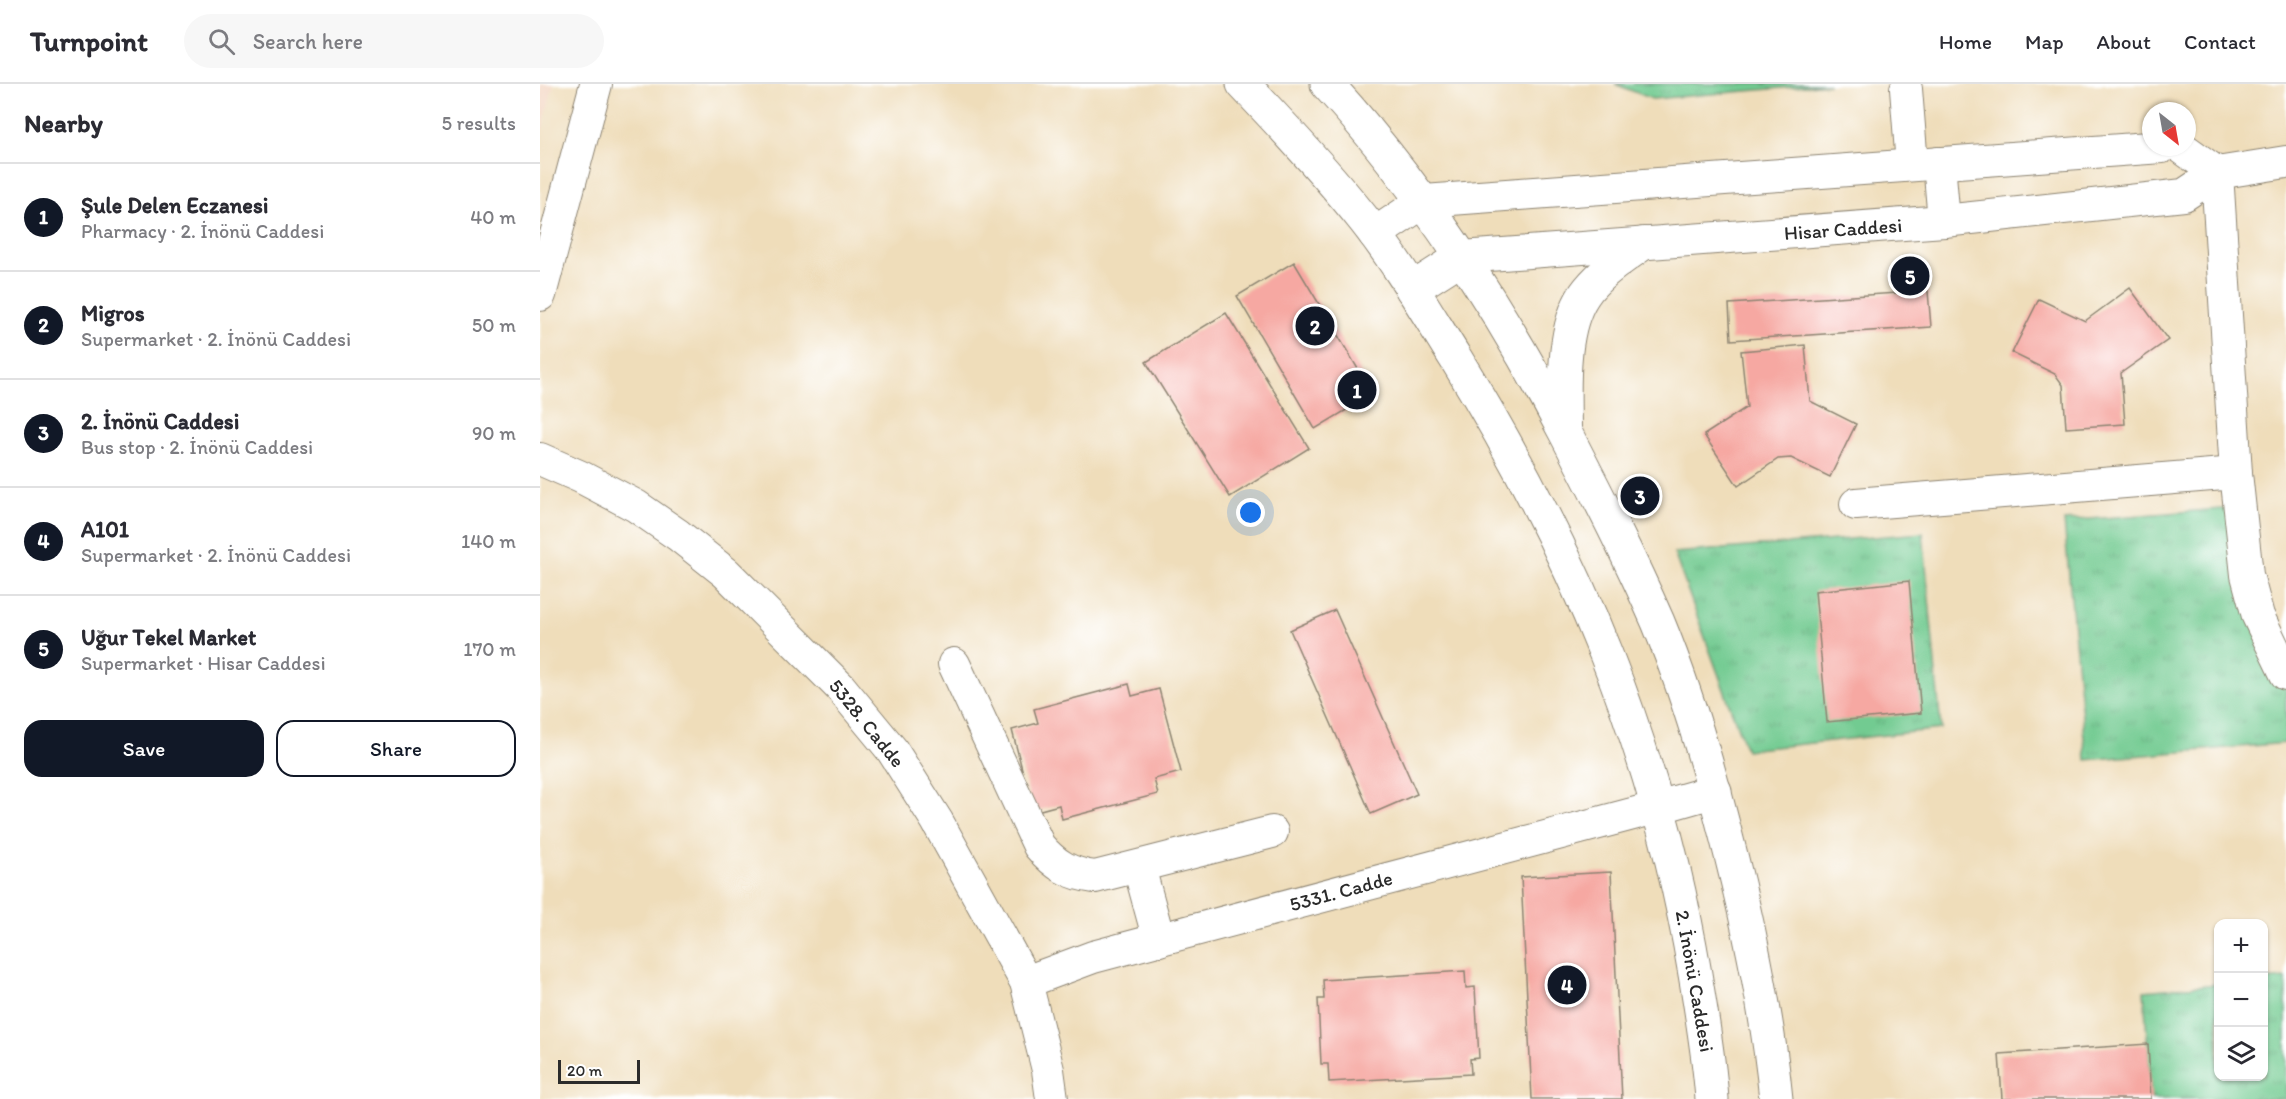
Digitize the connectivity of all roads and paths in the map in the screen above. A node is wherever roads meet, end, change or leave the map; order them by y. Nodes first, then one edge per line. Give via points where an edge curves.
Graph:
1 (596, 84) edge
2 (1243, 84) edge
3 (1327, 84) edge
4 (1906, 89) dead end
5 (2142, 148) edge
6 (2193, 156) edge
7 (2286, 162) edge
8 (1926, 164) junction
9 (2217, 173) junction
10 (1424, 201) junction
11 (1944, 221) junction
12 (1375, 234) junction
13 (1644, 243) junction
14 (1462, 257) junction
15 (1412, 289) junction
16 (540, 295) edge
17 (1565, 432) junction
18 (540, 459) edge
19 (2236, 473) junction
20 (1856, 504) dead end
21 (954, 664) dead end
22 (2286, 674) edge
23 (1715, 791) junction
24 (1659, 807) junction
25 (1272, 832) dead end
26 (1139, 867) junction
27 (1159, 940) junction
28 (1026, 982) junction
29 (1052, 1099) edge
30 (1712, 1099) edge
31 (1776, 1099) edge

1 - 16 street
2 - 12 main road, 2. İnönü Caddesi
3 - 10 main road
4 - 8 street
5 - 8 street
6 - 9 street
7 - 9 street, Hisar Caddesi
8 - 10 street
8 - 11 street
9 - 11 street, Hisar Caddesi via 2184,195
9 - 19 street
10 - 12 main road
10 - 14 main road
11 - 13 street, Hisar Caddesi
12 - 15 main road, 2. İnönü Caddesi
13 - 14 street, Hisar Caddesi
13 - 17 street via 1602,275 1584,295 1574,319 1566,361
14 - 15 main road
14 - 17 main road
15 - 24 main road, 2. İnönü Caddesi via 1490,414 1565,557 1630,714
17 - 23 main road via 1658,624
18 - 28 street, 5328. Cadde via 636,506 678,535 726,573 840,687 892,750 937,820
19 - 20 street
19 - 22 street via 2247,575 2258,616
21 - 26 street via 1039,846 1050,859 1078,875 1095,877
23 - 24 main road
23 - 31 main road via 1758,967
24 - 27 street, 5331. Cadde
24 - 30 main road, 2. İnönü Caddesi via 1690,945 1709,1056
25 - 26 street
26 - 27 street
27 - 28 street, 5331. Cadde via 1093,957
28 - 29 street, 5328. Cadde

